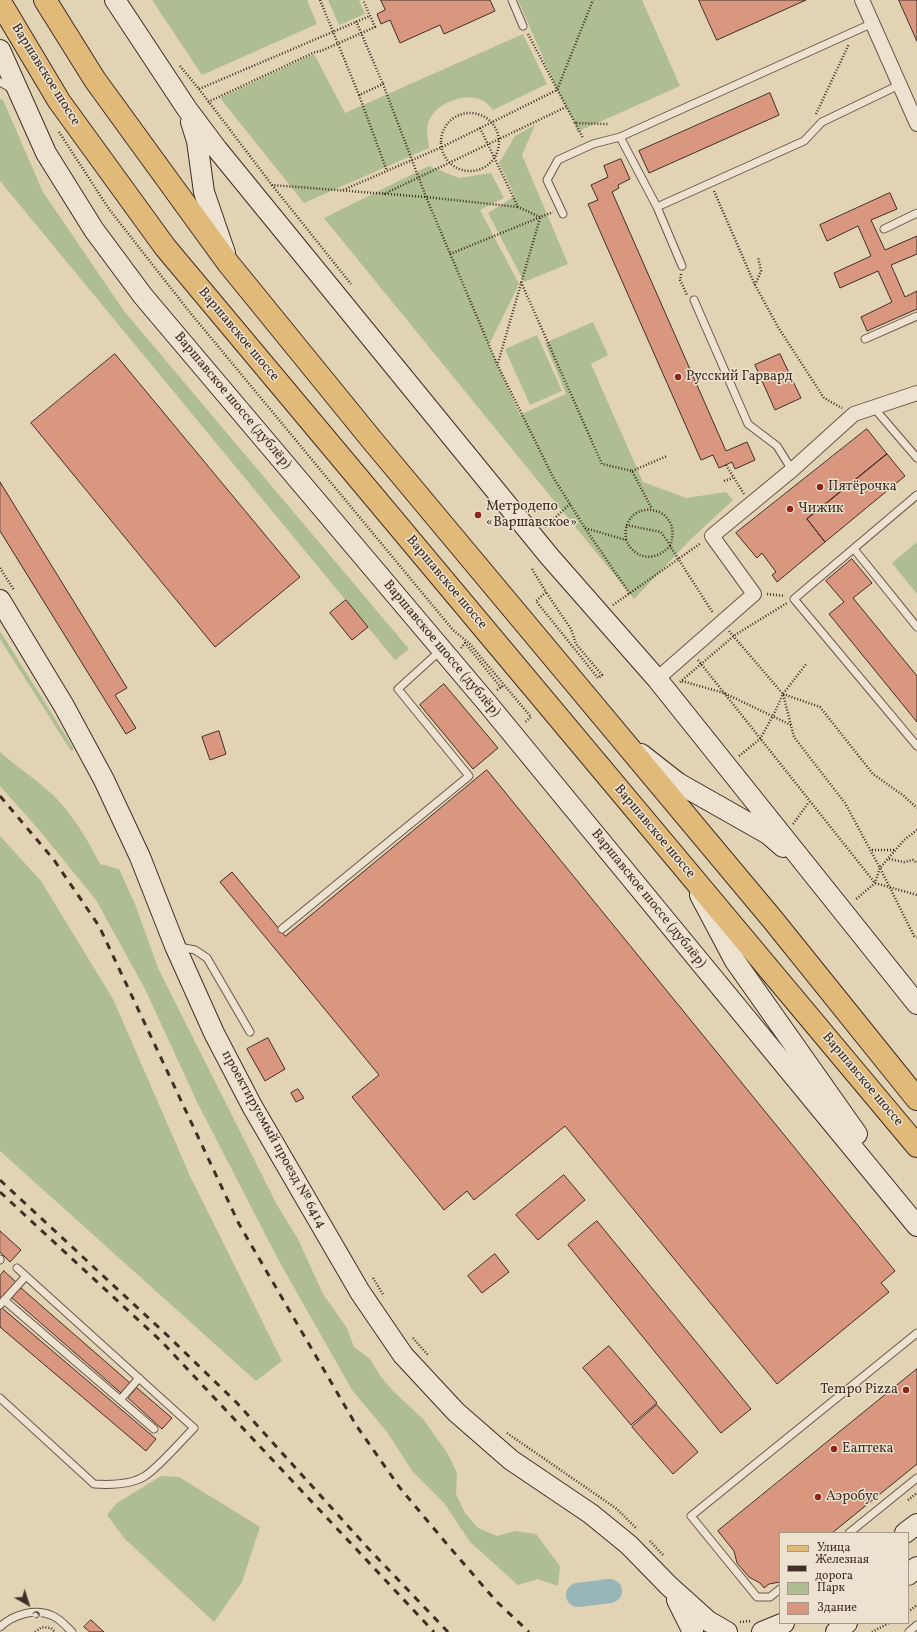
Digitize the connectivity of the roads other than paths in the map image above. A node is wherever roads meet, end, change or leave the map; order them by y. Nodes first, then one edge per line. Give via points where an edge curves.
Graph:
1 (45, 0) edge
2 (115, 0) edge
3 (512, 0) edge
4 (862, 0) edge
5 (0, 2) edge
6 (873, 24) junction
7 (523, 26) dead end
8 (0, 50) edge
9 (0, 82) edge
10 (899, 85) junction
11 (22, 96) junction
12 (187, 109) junction
13 (917, 124) edge
14 (620, 137) junction
15 (657, 207) junction
16 (917, 213) edge
17 (564, 214) dead end
18 (884, 229) dead end
19 (228, 263) junction
20 (682, 266) dead end
21 (694, 300) dead end
22 (917, 316) edge
23 (865, 339) dead end
24 (917, 393) edge
25 (874, 408) junction
26 (917, 458) edge
27 (792, 470) junction
28 (917, 495) edge
29 (854, 549) junction
30 (9, 597) edge
31 (917, 626) edge
32 (441, 649) junction
33 (657, 679) junction
34 (626, 742) junction
35 (917, 746) edge
36 (689, 874) junction
37 (814, 874) junction
38 (282, 929) dead end
39 (175, 946) junction
40 (917, 1004) edge
41 (250, 1032) dead end
42 (917, 1099) edge
43 (917, 1146) edge
44 (917, 1225) edge
45 (17, 1268) dead end
46 (26, 1276) junction
47 (2, 1302) edge
48 (917, 1333) edge
49 (139, 1378) junction
50 (0, 1398) edge
51 (120, 1400) junction
52 (154, 1429) dead end
53 (917, 1478) edge
54 (917, 1524) edge
55 (850, 1532) edge
56 (907, 1532) edge
57 (917, 1567) edge
58 (909, 1573) edge
59 (669, 1586) junction
60 (779, 1590) edge
61 (781, 1624) edge
62 (846, 1624) edge
63 (917, 1625) edge
64 (0, 1627) edge
65 (733, 1627) edge
66 (765, 1628) edge
67 (72, 1632) edge
68 (693, 1632) edge
69 (836, 1632) edge
70 (909, 1632) edge

1 - 19 main road via 95,80
2 - 12 main road
3 - 7 lane
4 - 6 street
5 - 36 main road, Варшавское шоссе via 59,101 165,247
6 - 10 street
6 - 14 lane
8 - 11 main road, Варшавское шоссе (дублёр)
9 - 11 lane
10 - 13 street
10 - 15 lane via 822,122 804,141
11 - 32 main road, Варшавское шоссе (дублёр) via 46,153 94,230 143,296
12 - 19 main road via 197,141 204,192
12 - 33 main road via 549,556
14 - 15 lane
14 - 17 lane via 593,144 558,160 547,180
15 - 20 lane
16 - 18 lane
19 - 34 main road via 372,440
21 - 27 lane via 748,424 778,446
22 - 23 lane
24 - 25 street
25 - 26 lane
25 - 27 street via 854,414
27 - 33 street via 712,536 754,594
28 - 29 lane
29 - 31 lane
29 - 35 lane via 794,598
30 - 39 main road, проектируемый проезд № 6414 via 104,780 140,857
32 - 38 lane via 398,689 469,776
32 - 44 main road, Варшавское шоссе (дублёр)
33 - 37 main road
34 - 37 main road via 678,782 768,834
34 - 42 main road
36 - 43 main road, Варшавское шоссе
36 - 44 main road via 735,961 880,1167
37 - 40 main road
39 - 41 lane via 195,950 207,958
39 - 59 main road, проектируемый проезд № 6414 via 214,1033 252,1106 360,1292 403,1355 461,1417 511,1460 592,1514 629,1545
45 - 46 lane
46 - 47 lane
46 - 49 lane
47 - 51 lane
48 - 60 lane via 692,1516 757,1597 770,1597
49 - 50 lane via 194,1428 146,1475 110,1485 94,1484
49 - 51 lane
51 - 52 lane
53 - 55 lane
54 - 56 main road
57 - 58 main road
59 - 65 main road, проектируемый проезд № 6414 via 708,1622
59 - 68 main road, проектируемый проезд № 6414
61 - 66 main road
62 - 69 main road
63 - 70 lane
64 - 67 lane via 7,1620 33,1612 62,1617

